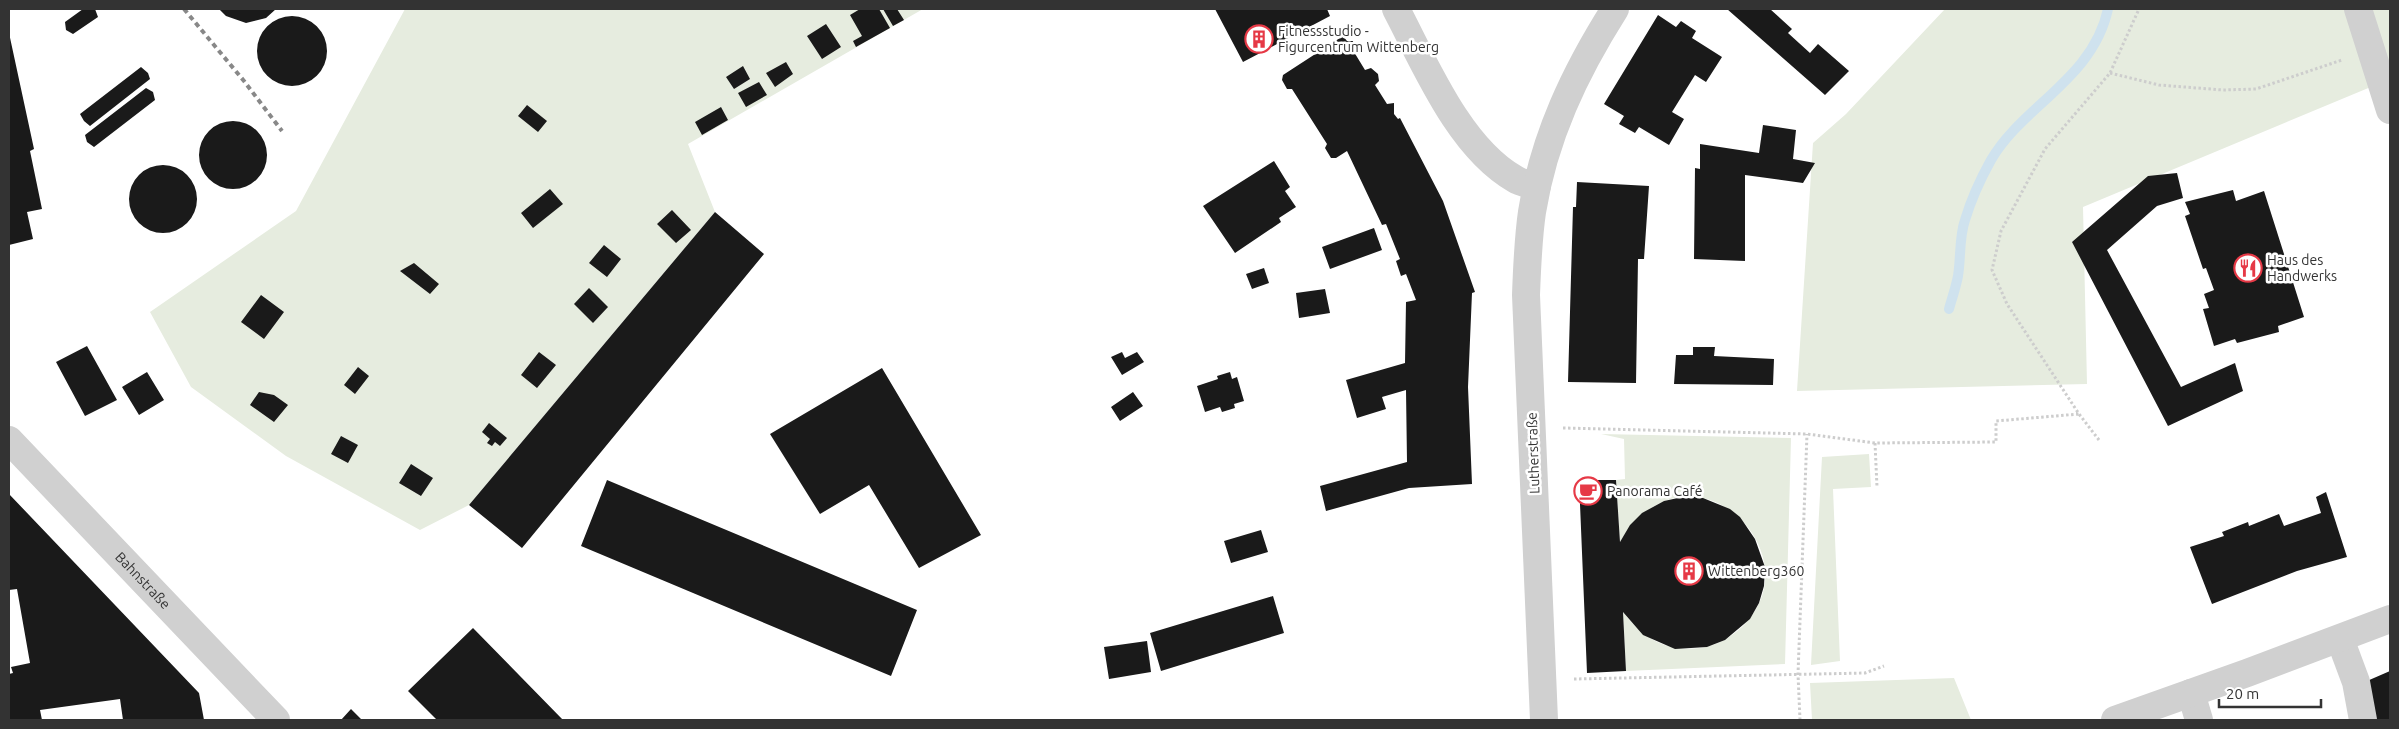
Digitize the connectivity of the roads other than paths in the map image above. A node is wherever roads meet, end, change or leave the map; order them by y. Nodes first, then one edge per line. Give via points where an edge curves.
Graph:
1 (1396, 9) edge
2 (1616, 9) edge
3 (2358, 9) edge
4 (2390, 110) edge
5 (1537, 186) junction
6 (9, 440) edge
7 (2390, 619) edge
8 (2340, 639) junction
9 (2191, 693) junction
10 (276, 720) edge
11 (1544, 720) edge
12 (2115, 720) edge
13 (2199, 720) edge
14 (2363, 720) edge

1 - 5 street via 1464,131 1516,180
2 - 5 street, Lutherstraße via 1590,48 1568,91 1551,135
3 - 4 street
5 - 11 street, Lutherstraße via 1528,249 1526,296
6 - 10 street, Bahnstraße
7 - 8 street
8 - 9 street
8 - 14 street via 2356,682
9 - 12 street
9 - 13 street

